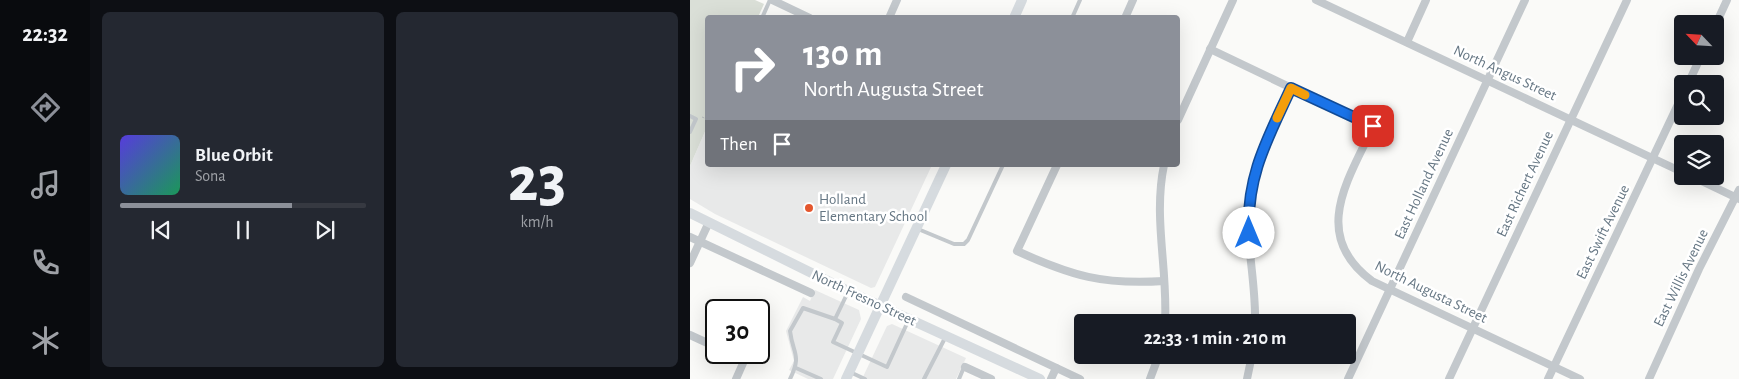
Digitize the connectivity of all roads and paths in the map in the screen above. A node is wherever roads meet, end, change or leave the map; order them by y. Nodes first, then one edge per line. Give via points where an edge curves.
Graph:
1 (771, 0) edge
2 (897, 0) edge
3 (1022, 0) edge
4 (1080, 0) edge
5 (1133, 0) edge
6 (1233, 0) edge
7 (1316, 0) edge
8 (1426, 0) edge
9 (1525, 0) edge
10 (1627, 0) edge
11 (1727, 0) edge
12 (1331, 3) edge
13 (764, 15) edge
14 (804, 15) edge
15 (890, 15) edge
16 (1015, 15) edge
17 (1073, 15) edge
18 (1126, 15) edge
19 (1720, 15) edge
20 (1407, 42) junction
21 (1210, 49) junction
22 (1488, 80) junction
23 (1291, 88) junction
24 (1674, 114) edge
25 (690, 116) edge
26 (1180, 116) edge
27 (1571, 118) junction
28 (690, 132) edge
29 (1654, 158) junction
30 (945, 167) edge
31 (1002, 167) edge
32 (1056, 167) edge
33 (1164, 167) edge
34 (1674, 168) edge
35 (1712, 185) edge
36 (1738, 196) edge
37 (690, 213) edge
38 (709, 222) junction
39 (916, 228) junction
40 (690, 237) edge
41 (700, 241) junction
42 (690, 263) edge
43 (1164, 281) junction
44 (1390, 289) junction
45 (848, 291) junction
46 (811, 294) dead end
47 (906, 297) dead end
48 (880, 306) junction
49 (1165, 314) edge
50 (1255, 314) edge
51 (835, 319) junction
52 (909, 319) junction
53 (1473, 328) junction
54 (690, 335) edge
55 (946, 336) junction
56 (705, 342) edge
57 (858, 355) junction
58 (743, 364) edge
59 (1156, 364) edge
60 (1250, 364) edge
61 (965, 367) joint
62 (1554, 367) junction
63 (796, 368) junction
64 (1056, 368) junction
65 (848, 375) edge
66 (736, 379) edge
67 (790, 379) edge
68 (821, 379) edge
69 (865, 379) edge
70 (924, 379) edge
71 (959, 379) edge
72 (991, 379) edge
73 (1040, 379) edge
74 (1051, 379) edge
75 (1080, 379) edge
76 (1150, 379) edge
77 (1246, 379) edge
78 (1348, 379) edge
79 (1449, 379) edge
80 (1548, 379) edge
81 (1580, 379) edge
82 (1649, 379) edge

1 - 13 lane
1 - 14 street
2 - 15 street
3 - 16 main road
4 - 17 lane
5 - 18 street
6 - 21 street
7 - 12 street, North Angus Street
8 - 20 street
9 - 22 street, East Holland Avenue
10 - 27 street, East Richert Avenue
11 - 19 street
12 - 20 street, North Angus Street
20 - 22 street, North Angus Street
21 - 23 street, North Augusta Street
21 - 26 street
22 - 27 street, North Angus Street
22 - 44 street, East Holland Avenue
23 - 44 street, North Augusta Street via 1373,126 1345,186 1339,204 1338,223 1348,258 1372,281
23 - 50 street via 1264,145 1252,182 1248,220
24 - 29 street, East Swift Avenue
25 - 28 lane via 696,119
27 - 29 street, North Angus Street
27 - 53 street, East Richert Avenue
29 - 34 street, North Angus Street
29 - 62 street, East Swift Avenue
30 - 39 main road
31 - 39 lane via 964,244 954,244
32 - 43 street via 1017,251 1050,266 1092,279 1133,283
33 - 43 street via 1158,203
35 - 36 street
36 - 82 street, East Willis Avenue via 1699,269
37 - 38 main road, North Fresno Street
38 - 41 street
38 - 45 main road, North Fresno Street
39 - 48 main road
40 - 41 street
41 - 42 street
41 - 46 street
43 - 49 street
44 - 53 street, North Augusta Street
44 - 78 street, East Holland Avenue
45 - 48 main road, North Fresno Street
45 - 51 lane
47 - 64 street, North Fresno Street
48 - 52 main road, North Fresno Street
48 - 57 main road
51 - 57 lane via 842,323 832,342
51 - 63 lane via 803,308 790,331 797,355
52 - 55 main road, North Fresno Street
52 - 57 lane via 887,367
53 - 62 street, North Augusta Street
53 - 79 street, East Richert Avenue
54 - 56 street
55 - 70 lane
55 - 73 main road, North Fresno Street
57 - 65 main road
58 - 66 street
59 - 76 street
60 - 77 street
61 - 71 lane
61 - 72 street
62 - 80 street, East Swift Avenue
62 - 81 street, North Augusta Street
63 - 67 lane
63 - 68 lane
64 - 74 street
64 - 75 street, North Fresno Street
65 - 69 lane

